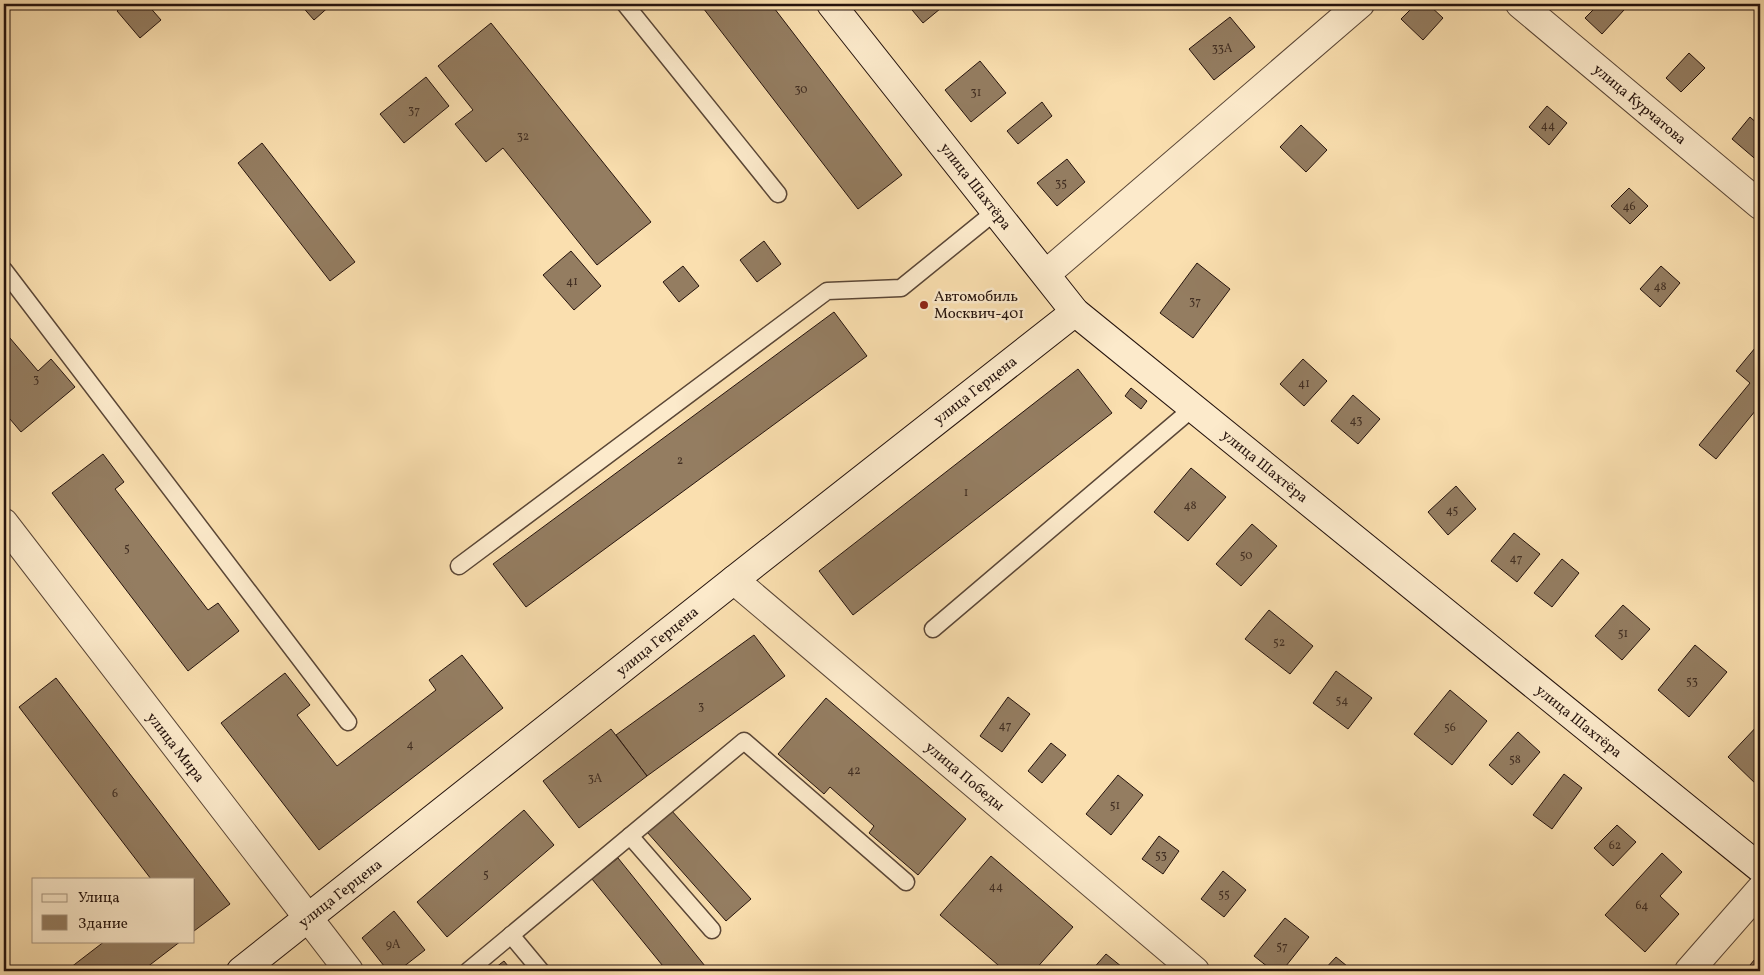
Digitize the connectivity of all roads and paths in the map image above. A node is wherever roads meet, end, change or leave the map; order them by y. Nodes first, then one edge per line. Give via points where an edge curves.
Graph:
1 (625, 4) edge
2 (831, 4) edge
3 (1360, 4) edge
4 (1520, 4) edge
5 (778, 194) dead end
6 (1760, 205) edge
7 (996, 211) junction
8 (4, 270) edge
9 (1046, 274) junction
10 (1075, 312) junction
11 (1193, 408) junction
12 (4, 523) edge
13 (459, 566) dead end
14 (734, 580) junction
15 (933, 629) dead end
16 (348, 722) dead end
17 (630, 836) junction
18 (1760, 868) edge
19 (906, 882) dead end
20 (1760, 890) edge
21 (308, 919) junction
22 (712, 930) dead end
23 (511, 935) junction
24 (241, 971) edge
25 (349, 971) edge
26 (468, 971) edge
27 (541, 971) edge
28 (1195, 971) edge
29 (1689, 971) edge

1 - 5 lane
2 - 7 street, улица Шахтёра
3 - 9 street
4 - 6 street, улица Курчатова
7 - 9 street, улица Шахтёра
7 - 13 lane via 901,288 827,291
8 - 16 lane
9 - 10 street, улица Шахтёра
10 - 11 street, улица Шахтёра
10 - 14 street, улица Герцена
11 - 15 lane
11 - 18 street, улица Шахтёра
12 - 21 street, улица Мира
14 - 21 street, улица Герцена
14 - 28 street, улица Победы
17 - 19 lane via 744,741
17 - 22 lane
17 - 23 lane
20 - 29 street
21 - 24 street, улица Герцена
21 - 25 street, улица Мира
23 - 26 lane
23 - 27 lane

